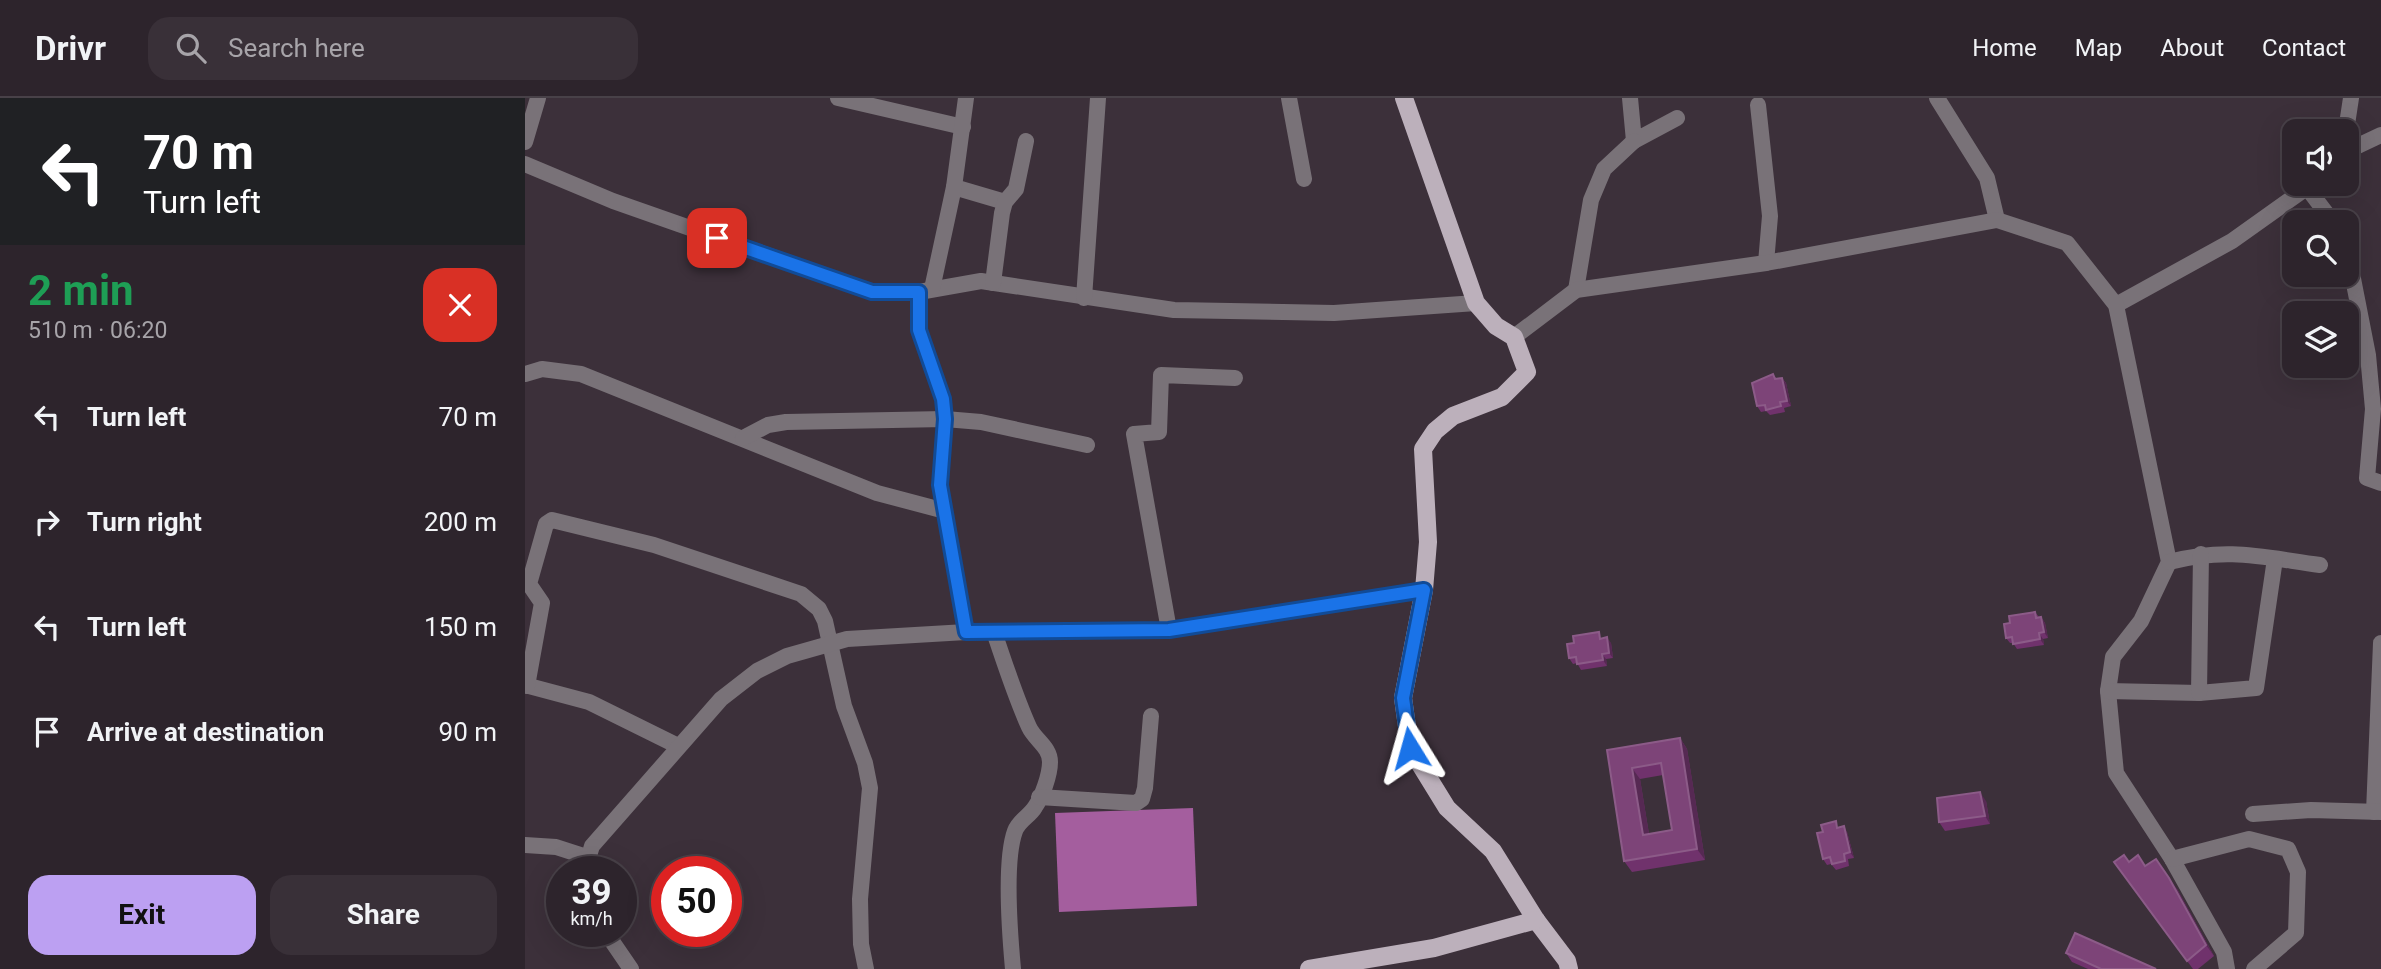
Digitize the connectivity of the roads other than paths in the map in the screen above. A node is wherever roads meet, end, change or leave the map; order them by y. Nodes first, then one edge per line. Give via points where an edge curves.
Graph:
1 (538, 98) edge
2 (838, 98) edge
3 (966, 98) edge
4 (1098, 98) edge
5 (1289, 98) edge
6 (1404, 98) edge
7 (1630, 98) edge
8 (1937, 98) edge
9 (2351, 98) edge
10 (1758, 105) dead end
11 (1677, 118) dead end
12 (2348, 119) edge
13 (963, 127) junction
14 (2381, 135) edge
15 (1026, 141) dead end
16 (1634, 141) junction
17 (525, 142) edge
18 (2359, 145) edge
19 (525, 164) edge
20 (1304, 178) dead end
21 (954, 187) junction
22 (2296, 196) edge
23 (1005, 202) junction
24 (1997, 220) junction
25 (1766, 262) junction
26 (993, 283) junction
27 (2355, 287) edge
28 (1576, 290) junction
29 (926, 291) junction
30 (1084, 298) junction
31 (1476, 303) junction
32 (2116, 305) junction
33 (1514, 337) junction
34 (525, 374) edge
35 (1235, 378) dead end
36 (945, 419) junction
37 (743, 438) junction
38 (1087, 445) dead end
39 (2381, 483) edge
40 (945, 511) junction
41 (2201, 554) junction
42 (2275, 559) junction
43 (2169, 562) junction
44 (2320, 565) dead end
45 (1424, 590) junction
46 (1169, 630) junction
47 (966, 632) junction
48 (994, 632) junction
49 (832, 643) junction
50 (2381, 643) edge
51 (526, 685) edge
52 (2108, 691) junction
53 (2199, 693) junction
54 (1151, 716) dead end
55 (678, 746) junction
56 (1039, 797) junction
57 (2377, 812) edge
58 (2253, 814) dead end
59 (525, 845) edge
60 (572, 856) edge
61 (589, 856) edge
62 (2172, 859) junction
63 (1536, 920) junction
64 (616, 947) edge
65 (1341, 966) edge
66 (631, 969) edge
67 (866, 969) edge
68 (1013, 969) edge
69 (1309, 969) edge
70 (1569, 969) edge
71 (2227, 969) edge
72 (2253, 969) edge

1 - 17 street
2 - 13 street
3 - 13 street
4 - 30 street
5 - 20 street
6 - 31 main road
7 - 16 street
8 - 24 street via 1987,178
9 - 12 street
10 - 25 street via 1770,216
11 - 16 street
13 - 21 street
14 - 18 street
15 - 23 street via 1016,189
16 - 28 street via 1604,169 1591,200
19 - 29 street via 613,201 847,285 872,292
21 - 23 street
21 - 29 street
22 - 32 street via 2232,240
23 - 26 street
24 - 25 street
24 - 32 street via 2067,243
25 - 28 street
26 - 29 street
26 - 30 street
27 - 39 street via 2373,409 2367,478
28 - 33 street
29 - 36 street via 919,330 943,399
30 - 31 street via 1174,310 1334,313
31 - 33 main road via 1496,326
32 - 43 street
33 - 45 main road via 1527,372 1502,397 1453,416 1434,431 1423,449 1428,542
34 - 37 street via 543,369 581,374
35 - 46 street via 1161,375 1159,432 1134,434
36 - 37 street via 786,422
36 - 38 street via 981,422
36 - 40 street via 940,485
37 - 40 street via 877,493
40 - 47 street
41 - 42 street via 2230,552
41 - 43 street
41 - 53 street
42 - 44 street
42 - 53 street via 2256,688
43 - 52 street via 2141,621 2113,657
45 - 46 street
45 - 63 main road via 1403,698 1410,748 1447,808 1493,851
46 - 48 street
47 - 48 street
47 - 49 street
48 - 56 street via 1021,709 1033,735 1048,751 1050,771
49 - 51 street via 819,609 801,594 654,545 552,520 530,584 542,604
49 - 55 street via 787,656 757,671 721,699
49 - 67 street via 844,706 870,788 860,899
50 - 57 street
51 - 55 street via 589,702
52 - 53 street
52 - 62 street via 2116,773
54 - 56 street via 1142,799 1125,805
55 - 61 street via 592,846
56 - 68 street via 1015,829 1011,844
57 - 58 street
59 - 60 street via 556,847
62 - 71 street via 2224,951
62 - 72 street via 2249,839 2288,849 2298,872 2296,933
63 - 65 main road via 1434,948
63 - 70 main road
64 - 66 street
65 - 69 main road

